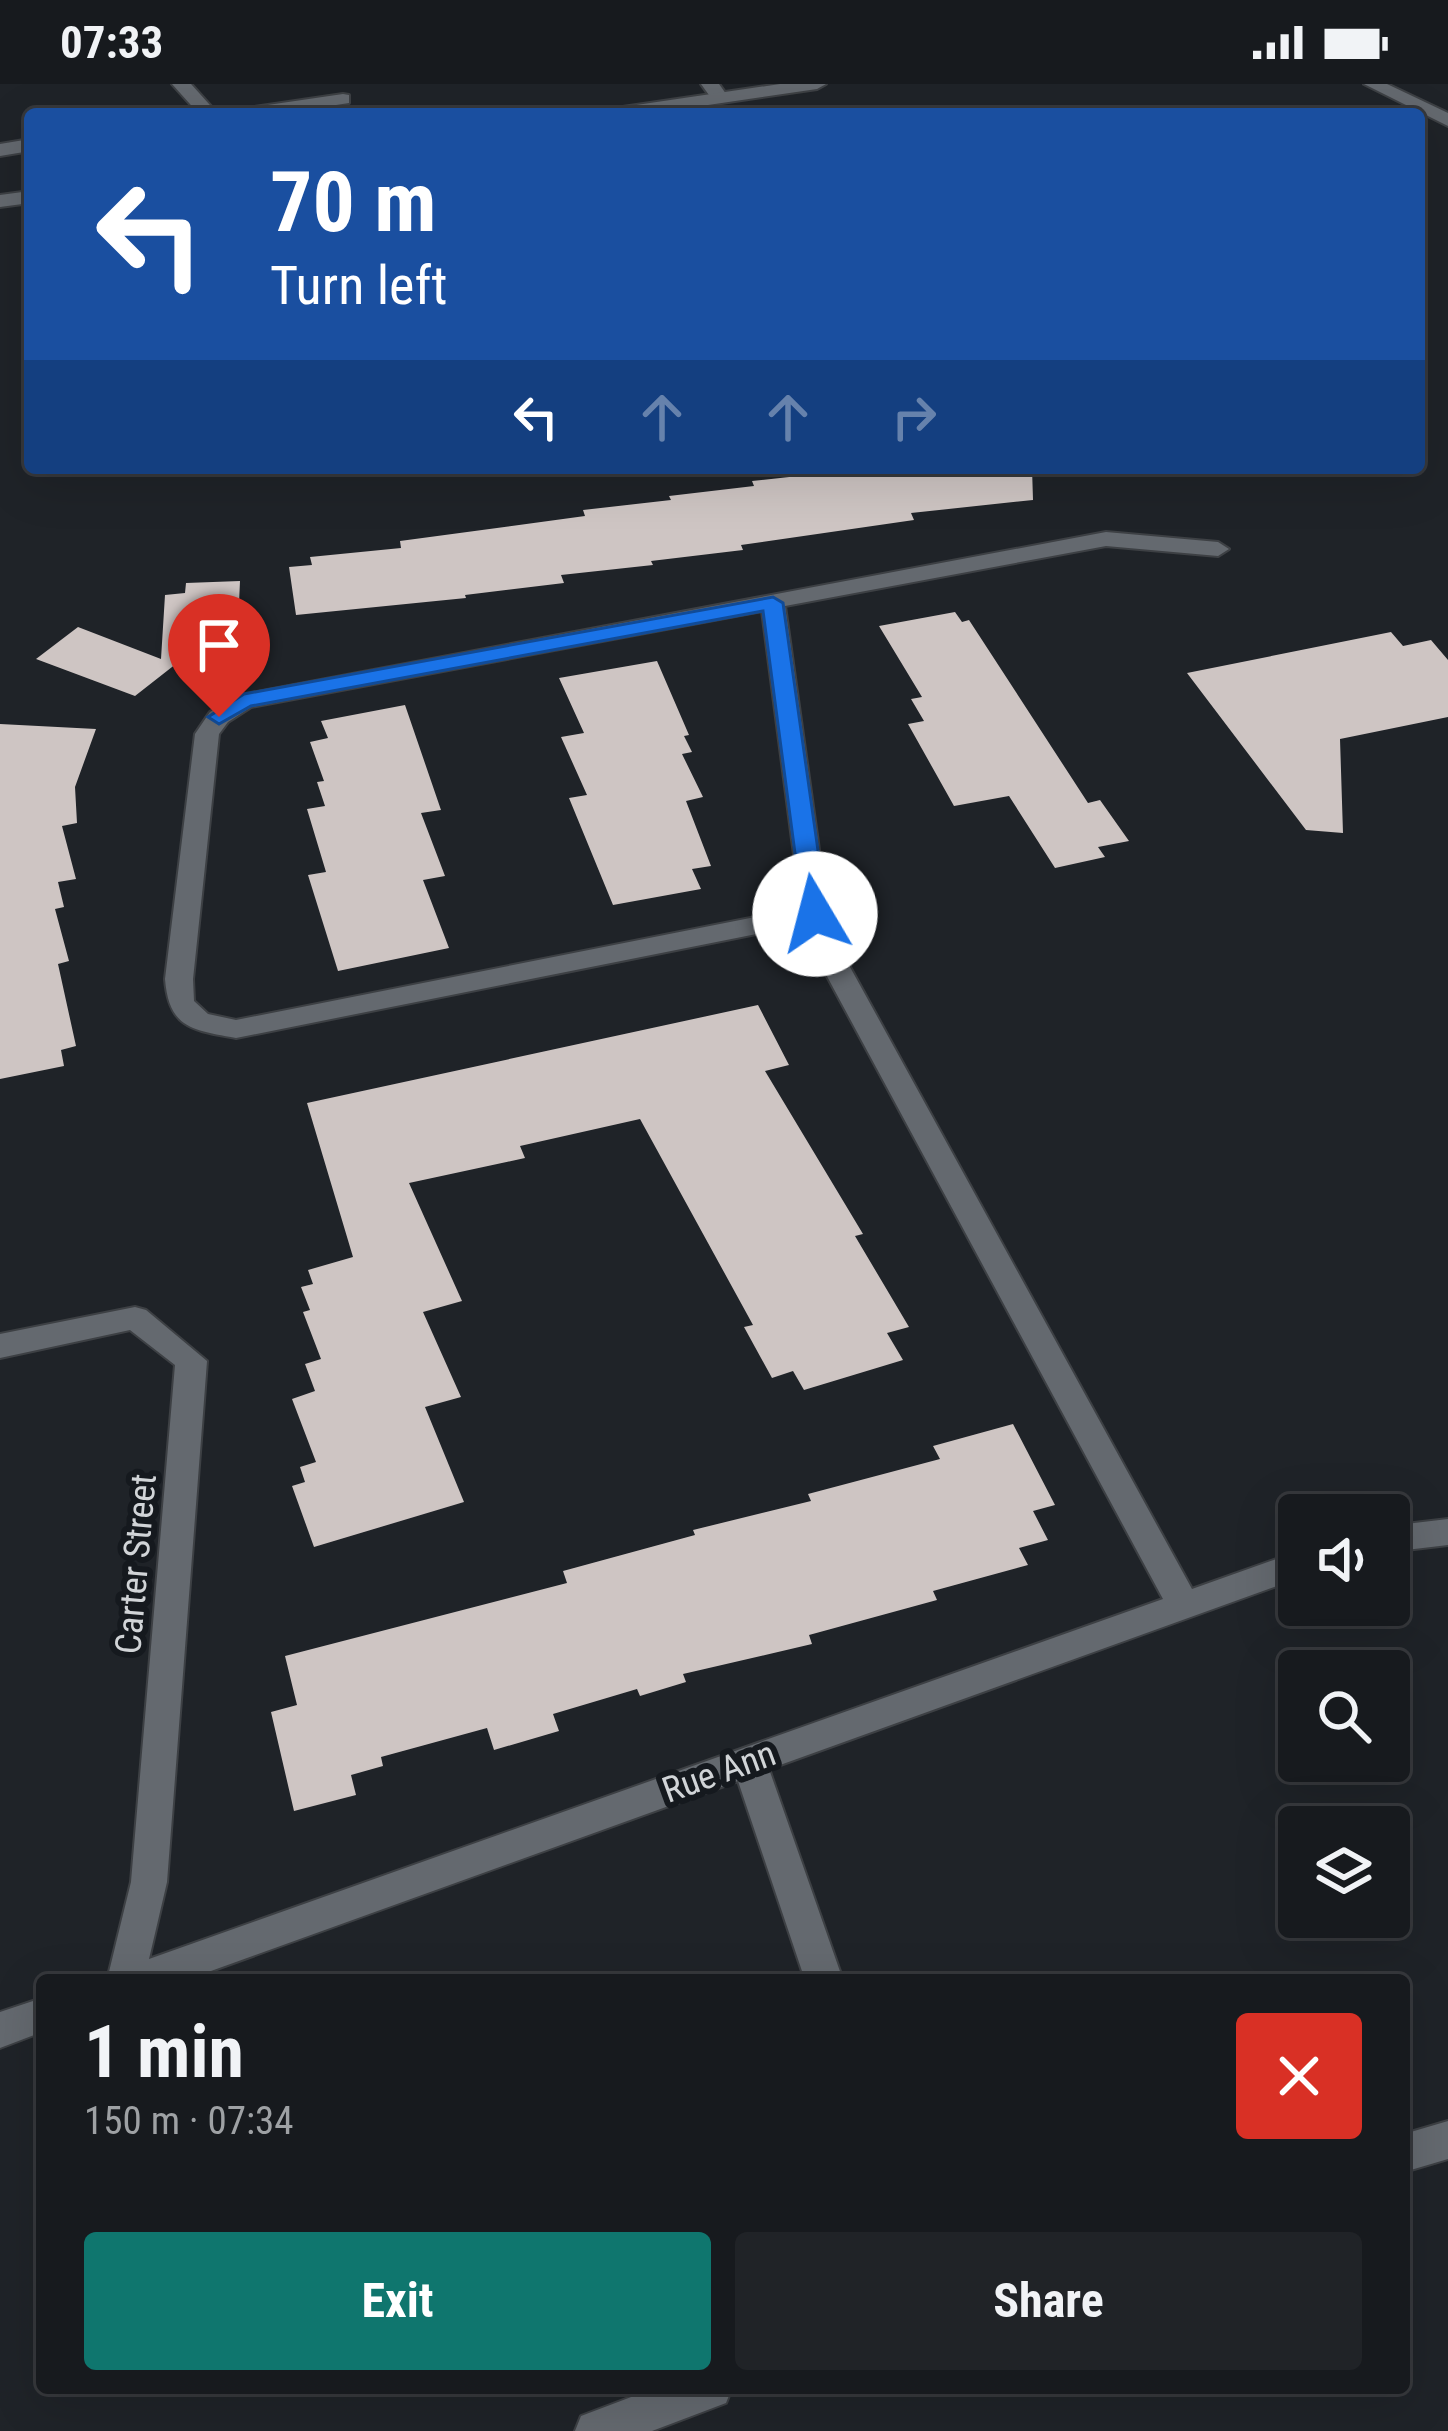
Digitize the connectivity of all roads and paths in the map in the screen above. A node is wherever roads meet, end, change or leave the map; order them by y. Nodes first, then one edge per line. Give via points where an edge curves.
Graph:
1 (181, 84) edge
2 (327, 84) edge
3 (817, 84) edge
4 (1373, 84) edge
5 (715, 91) edge
6 (349, 106) edge
7 (203, 108) edge
8 (637, 108) edge
9 (1423, 108) edge
10 (1218, 549) dead end
11 (773, 603) junction
12 (815, 914) junction
13 (0, 1346) edge
14 (1448, 1532) edge
15 (1410, 1537) edge
16 (1278, 1572) edge
17 (1184, 1606) junction
18 (749, 1762) junction
19 (127, 1974) edge
20 (156, 1974) edge
21 (822, 1974) edge
22 (36, 2017) edge
23 (0, 2030) edge
24 (1448, 2140) edge
25 (1410, 2151) edge
26 (695, 2394) edge
27 (596, 2431) edge

1 - 7 street
2 - 6 street
3 - 5 street
4 - 9 street
5 - 8 street
10 - 11 street via 1106,539
11 - 12 street
11 - 12 street via 244,701 219,717 207,734 181,1004 200,1022 236,1029
12 - 17 street via 836,967
13 - 19 street, Carter Street via 135,1318 191,1361 149,1882
14 - 15 street
16 - 17 street, Rue Ann
17 - 18 street, Rue Ann
18 - 20 street, Rue Ann
18 - 21 street
22 - 23 street
24 - 25 street
26 - 27 street

